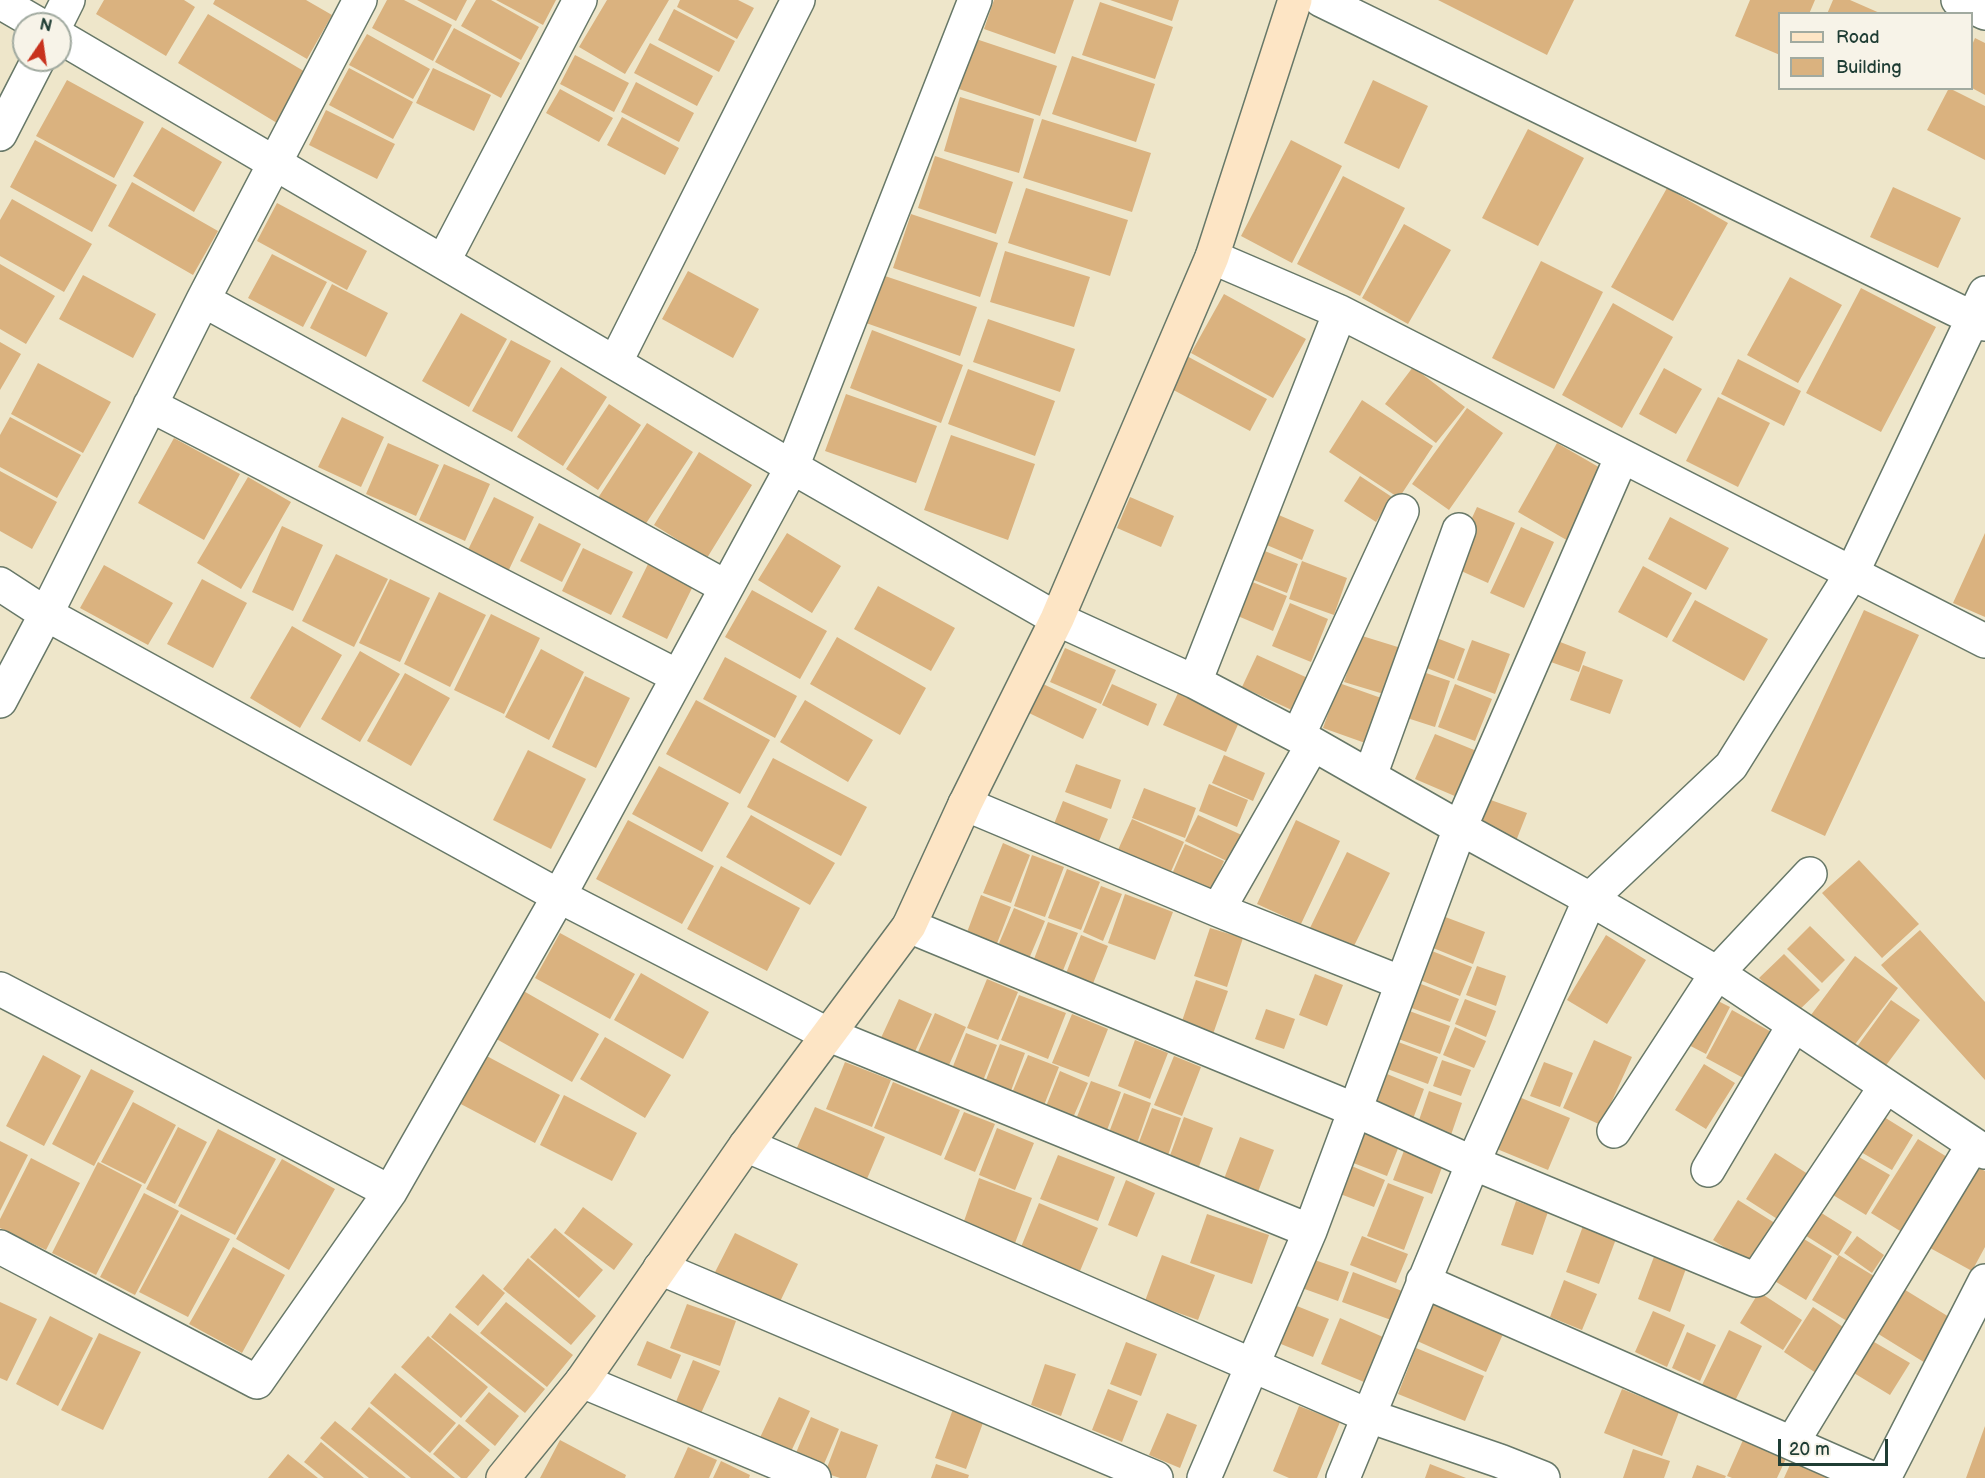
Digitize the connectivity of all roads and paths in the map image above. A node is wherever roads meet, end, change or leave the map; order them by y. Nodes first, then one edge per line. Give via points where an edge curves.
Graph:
1 (360, 0) edge
2 (580, 0) edge
3 (798, 0) edge
4 (1294, 0) edge
5 (1321, 0) edge
6 (1958, 0) edge
7 (0, 2) edge
8 (968, 3) edge
9 (17, 12) edge
10 (1985, 13) edge
11 (72, 44) edge
12 (32, 72) edge
13 (0, 134) edge
14 (274, 162) junction
15 (1212, 257) junction
16 (443, 262) junction
17 (202, 300) junction
18 (1340, 312) junction
19 (1981, 312) edge
20 (615, 363) junction
21 (150, 405) junction
22 (1622, 456) junction
23 (792, 467) junction
24 (1402, 511) dead end
25 (1459, 530) dead end
26 (1852, 573) junction
27 (0, 584) edge
28 (726, 587) junction
29 (46, 614) junction
30 (1057, 619) junction
31 (1985, 640) edge
32 (677, 676) junction
33 (1195, 682) junction
34 (0, 701) edge
35 (1306, 740) junction
36 (1370, 776) junction
37 (965, 804) junction
38 (1460, 828) junction
39 (1810, 874) dead end
40 (559, 896) junction
41 (1590, 899) junction
42 (1218, 910) junction
43 (909, 926) junction
44 (1717, 974) junction
45 (1401, 983) junction
46 (0, 989) edge
47 (1794, 1025) junction
48 (827, 1034) junction
49 (1886, 1086) junction
50 (1355, 1110) junction
51 (1614, 1131) dead end
52 (746, 1145) junction
53 (1979, 1149) edge
54 (1473, 1163) junction
55 (1708, 1170) dead end
56 (390, 1192) junction
57 (1310, 1231) junction
58 (0, 1247) edge
59 (660, 1268) junction
60 (1424, 1281) junction
61 (1985, 1281) edge
62 (1253, 1365) junction
63 (582, 1381) junction
64 (1369, 1416) junction
65 (1792, 1443) junction
66 (1497, 1469) edge
67 (504, 1478) edge
68 (814, 1478) edge
69 (1156, 1478) edge
70 (1204, 1478) edge
71 (1343, 1478) edge
72 (1544, 1478) edge
73 (1871, 1478) edge
74 (1884, 1478) edge

1 - 14 street
2 - 16 street
3 - 20 street
4 - 15 street
5 - 19 street
6 - 10 street
7 - 9 street
8 - 23 street
11 - 14 street
12 - 13 street
14 - 16 street
14 - 17 street
15 - 18 street
15 - 30 street
16 - 20 street
17 - 21 street
17 - 28 street
18 - 22 street
18 - 33 street
19 - 26 street
20 - 23 street
21 - 29 street
21 - 32 street
22 - 26 street
22 - 38 street
23 - 28 street
23 - 30 street
24 - 35 street
25 - 36 street
26 - 31 street
26 - 41 street via 1731,766
27 - 29 street
28 - 32 street
29 - 34 street
29 - 40 street
30 - 33 street
30 - 37 street
32 - 40 street
33 - 35 street
35 - 36 street
35 - 42 street
36 - 38 street
37 - 42 street
37 - 43 street
38 - 41 street
38 - 45 street
39 - 44 street
40 - 48 street
40 - 56 street
41 - 44 street
41 - 54 street
42 - 45 street
43 - 48 street
43 - 50 street
44 - 47 street
44 - 51 street
45 - 50 street
46 - 56 street
47 - 49 street
47 - 55 street
48 - 52 street
48 - 57 street
49 - 53 street
49 - 54 street via 1755,1280
50 - 54 street
50 - 57 street
52 - 59 street
52 - 62 street
53 - 65 street
54 - 60 street
56 - 58 street via 257,1382
57 - 62 street
59 - 63 street
59 - 69 street
60 - 64 street
60 - 65 street
61 - 74 street
62 - 64 street
62 - 70 street
63 - 67 street
63 - 68 street
64 - 66 street
64 - 71 street
65 - 73 street
66 - 72 street

